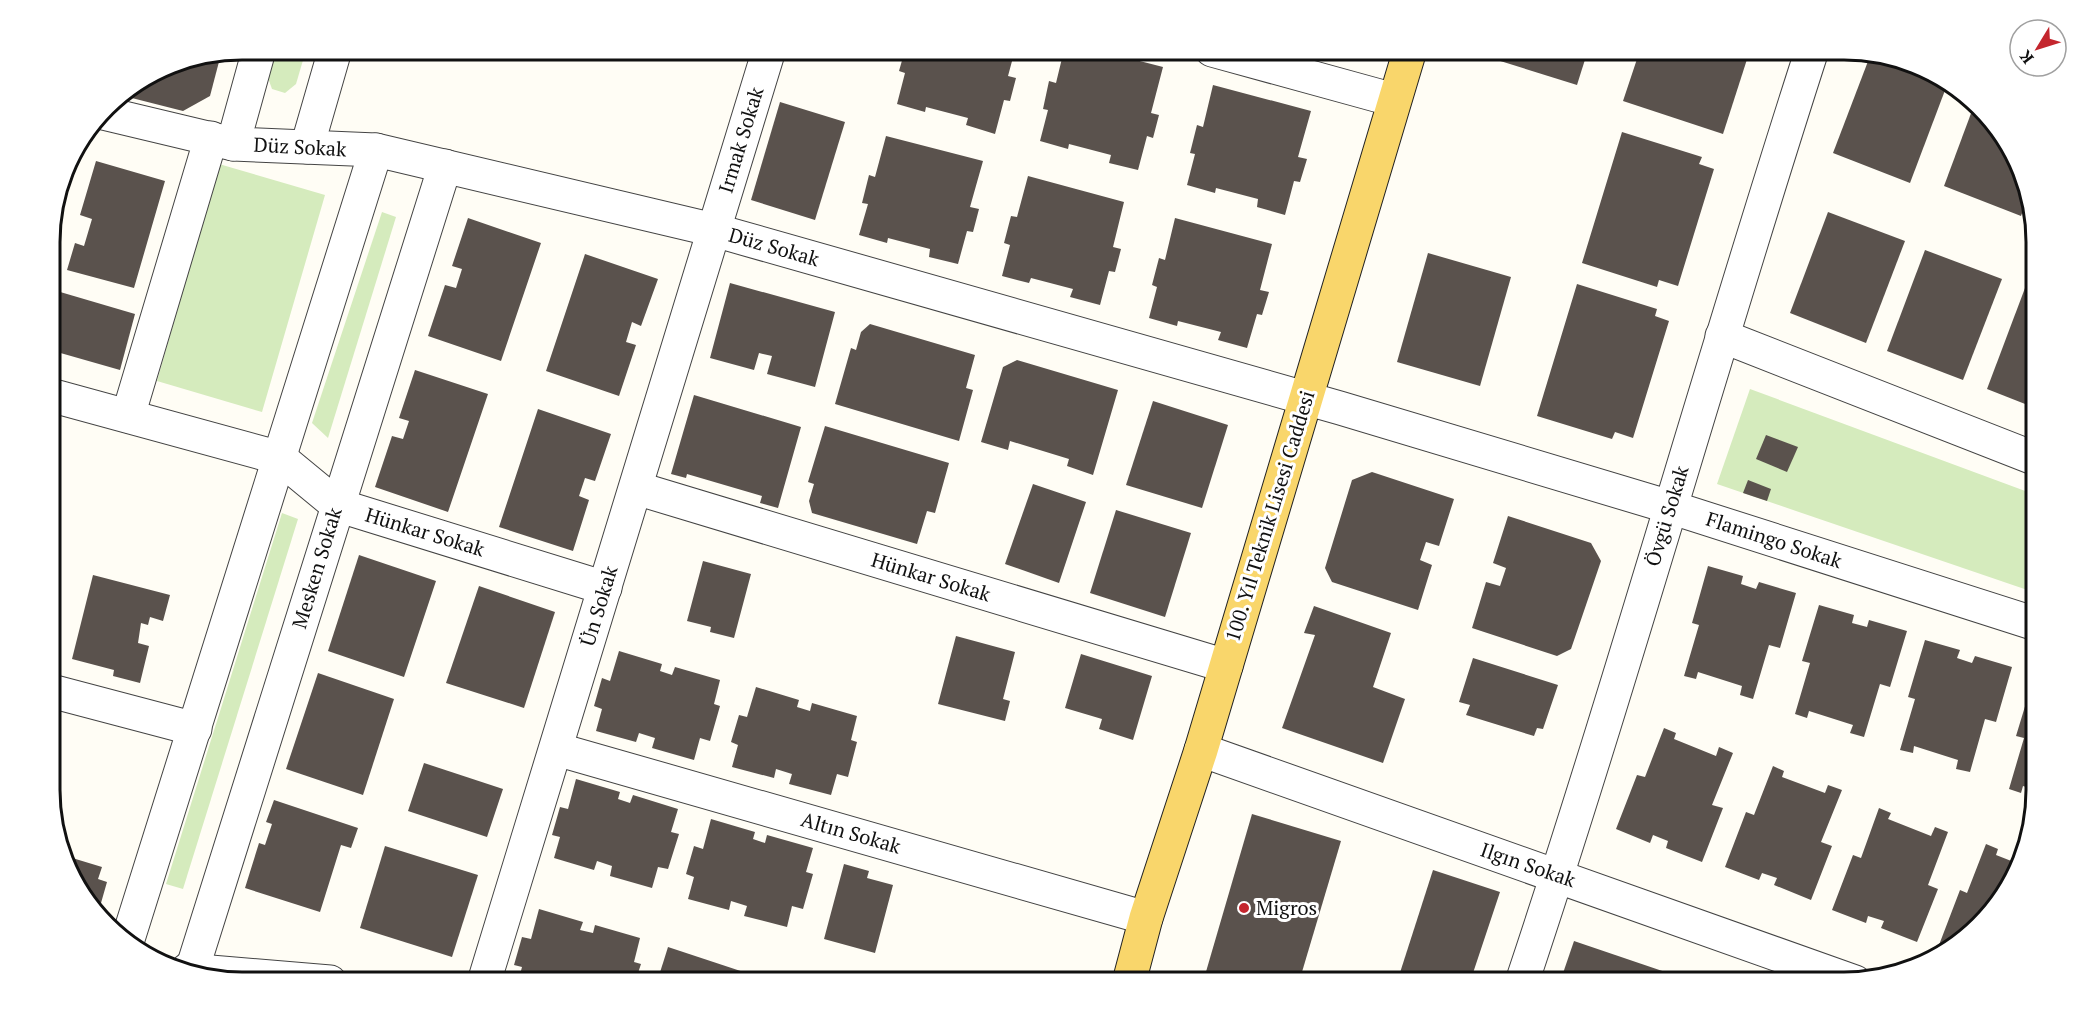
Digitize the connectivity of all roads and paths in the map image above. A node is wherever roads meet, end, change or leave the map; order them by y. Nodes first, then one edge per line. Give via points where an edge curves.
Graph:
1 (255, 60) edge
2 (333, 60) edge
3 (766, 60) edge
4 (1248, 60) edge
5 (1407, 60) edge
6 (1809, 60) edge
7 (1394, 100) junction
8 (111, 115) edge
9 (222, 141) junction
10 (307, 147) junction
11 (376, 150) junction
12 (445, 166) junction
13 (714, 231) junction
14 (1722, 336) junction
15 (60, 398) edge
16 (1305, 398) junction
17 (128, 416) junction
18 (2026, 455) edge
19 (280, 458) junction
20 (636, 488) junction
21 (337, 505) junction
22 (1670, 507) junction
23 (605, 588) junction
24 (2026, 621) edge
25 (1226, 666) junction
26 (60, 694) edge
27 (195, 729) junction
28 (555, 749) junction
29 (1201, 750) junction
30 (1557, 876) junction
31 (1146, 918) junction
32 (130, 933) edge
33 (193, 965) edge
34 (487, 972) edge
35 (1132, 972) edge
36 (1525, 972) edge
37 (1827, 972) edge

1 - 9 street
2 - 10 street
3 - 13 street, Irmak Sokak
4 - 7 street
5 - 7 main road, 100. Yıl Teknik Lisesi Caddesi
6 - 14 street, Övgü Sokak
7 - 16 main road, 100. Yıl Teknik Lisesi Caddesi
8 - 9 street, Düz Sokak
9 - 10 street, Düz Sokak
9 - 17 street
10 - 11 street, Düz Sokak
11 - 12 street, Düz Sokak
11 - 19 street
12 - 13 street, Düz Sokak
12 - 21 street, Mesken Sokak
13 - 16 street, Düz Sokak
13 - 20 street, Ün Sokak
14 - 18 street
14 - 22 street, Övgü Sokak
15 - 17 street, Hünkar Sokak
16 - 22 street, Flamingo Sokak
16 - 25 main road, 100. Yıl Teknik Lisesi Caddesi
17 - 19 street, Hünkar Sokak
19 - 21 street, Hünkar Sokak
19 - 27 street
20 - 23 street, Ün Sokak
20 - 25 street, Hünkar Sokak
21 - 23 street, Hünkar Sokak
21 - 33 street, Mesken Sokak
22 - 24 street, Flamingo Sokak
22 - 30 street, Övgü Sokak
23 - 28 street, Ün Sokak
25 - 29 main road, 100. Yıl Teknik Lisesi Caddesi
26 - 27 street
27 - 32 street
28 - 31 street, Altın Sokak
28 - 34 street, Ün Sokak
29 - 30 street, Ilgın Sokak
29 - 31 main road, 100. Yıl Teknik Lisesi Caddesi
30 - 36 street, Övgü Sokak
30 - 37 street, Ilgın Sokak
31 - 35 main road, 100. Yıl Teknik Lisesi Caddesi

